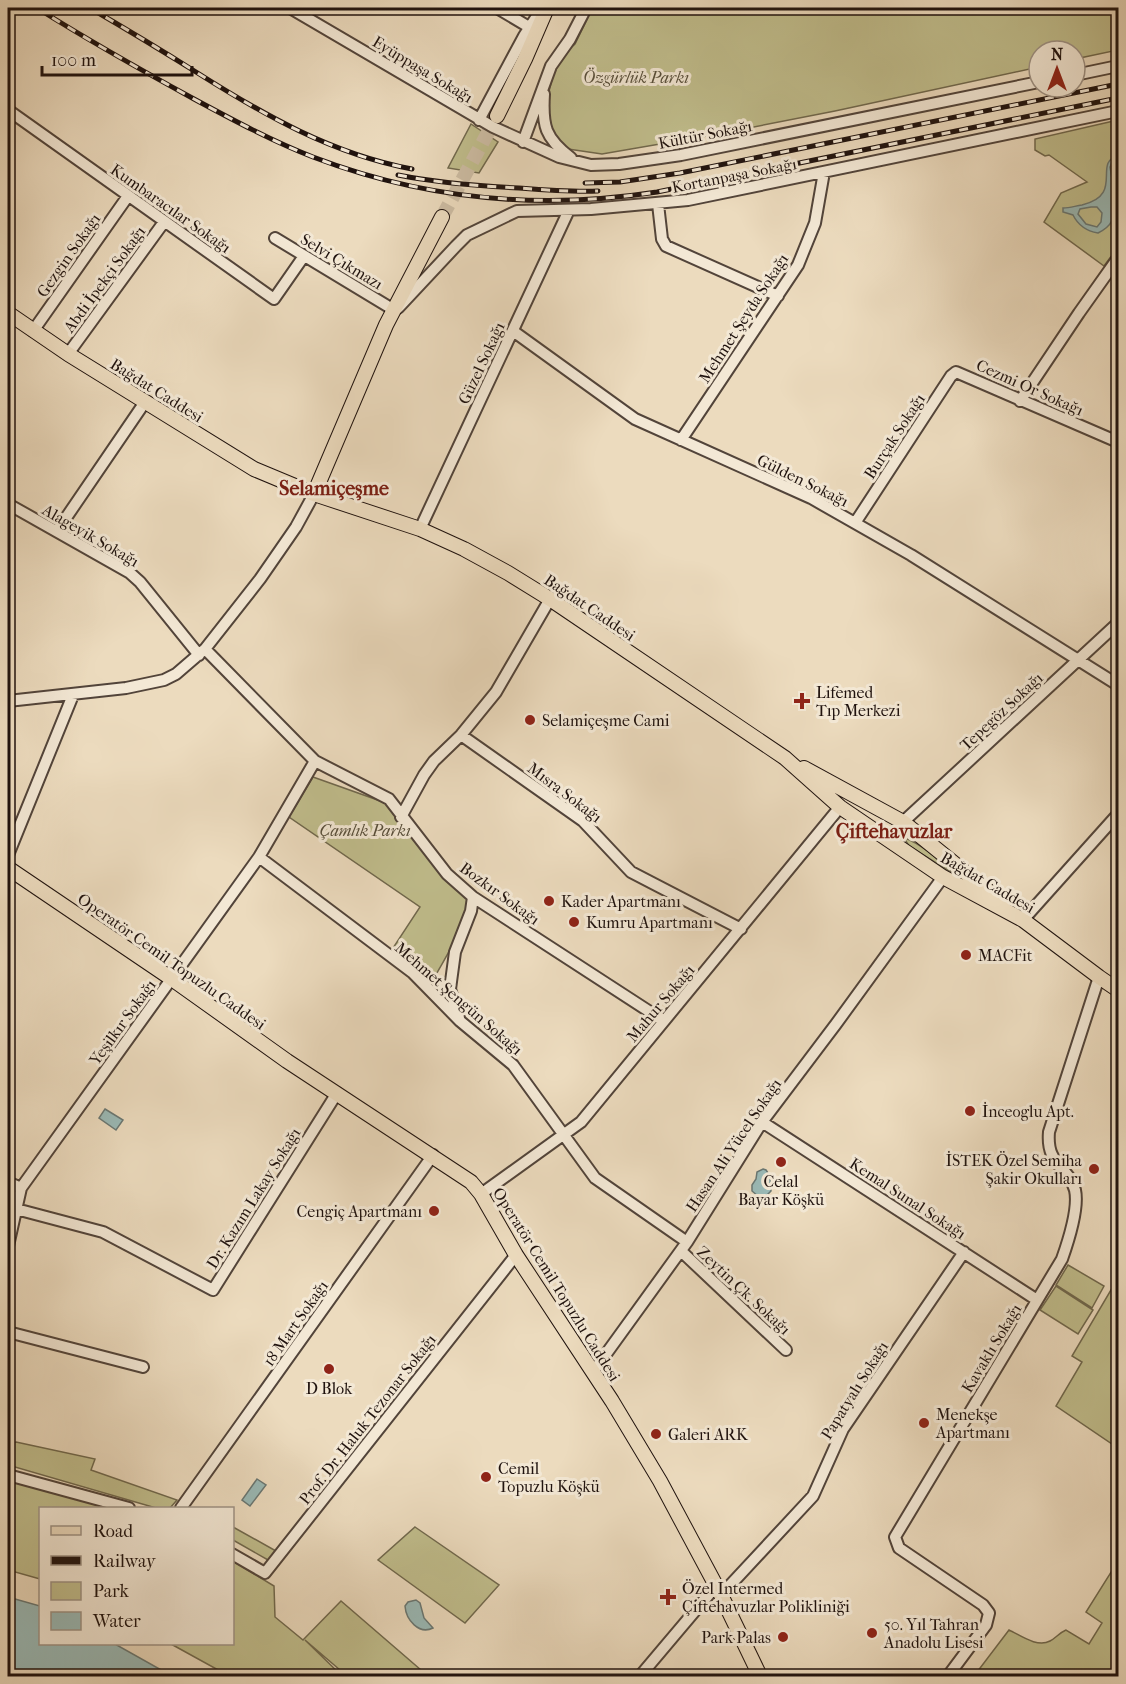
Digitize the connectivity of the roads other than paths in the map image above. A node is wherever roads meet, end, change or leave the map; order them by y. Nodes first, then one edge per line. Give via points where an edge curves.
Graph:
1 (290, 8) edge
2 (497, 8) edge
3 (545, 8) edge
4 (586, 8) edge
5 (533, 30) junction
6 (1119, 66) edge
7 (1087, 73) edge
8 (545, 82) junction
9 (1027, 84) edge
10 (8, 110) edge
11 (1119, 111) edge
12 (497, 116) tunnel mouth
13 (479, 120) junction
14 (547, 132) junction
15 (528, 144) junction
16 (580, 163) junction
17 (824, 172) junction
18 (128, 196) junction
19 (658, 204) junction
20 (569, 210) junction
21 (442, 217) tunnel mouth
22 (164, 222) junction
23 (275, 238) dead end
24 (304, 256) junction
25 (1119, 258) edge
26 (778, 296) junction
27 (392, 313) junction
28 (8, 314) edge
29 (33, 331) junction
30 (513, 331) junction
31 (68, 354) junction
32 (962, 374) joint
33 (1020, 401) junction
34 (145, 402) junction
35 (681, 440) junction
36 (1119, 442) edge
37 (314, 494) junction
38 (8, 504) edge
39 (855, 523) junction
40 (420, 530) junction
41 (57, 531) junction
42 (550, 599) junction
43 (1119, 623) edge
44 (202, 652) junction
45 (1078, 661) junction
46 (1119, 685) edge
47 (73, 695) junction
48 (8, 701) edge
49 (461, 735) junction
50 (785, 758) junction
51 (315, 761) junction
52 (840, 807) junction
53 (1119, 814) edge
54 (401, 817) junction
55 (903, 822) junction
56 (8, 855) edge
57 (259, 856) junction
58 (8, 868) edge
59 (943, 877) junction
60 (473, 897) junction
61 (1023, 920) junction
62 (741, 929) junction
63 (1099, 977) junction
64 (171, 979) junction
65 (1119, 990) edge
66 (664, 1021) junction
67 (460, 1022) junction
68 (337, 1093) junction
69 (762, 1122) junction
70 (564, 1135) junction
71 (433, 1155) junction
72 (8, 1182) edge
73 (21, 1188) junction
74 (481, 1194) junction
75 (16, 1209) junction
76 (8, 1246) edge
77 (684, 1246) junction
78 (964, 1252) junction
79 (516, 1255) junction
80 (1037, 1300) junction
81 (8, 1332) edge
82 (786, 1350) dead end
83 (143, 1367) dead end
84 (593, 1372) junction
85 (8, 1474) edge
86 (122, 1507) edge
87 (182, 1507) edge
88 (234, 1555) edge
89 (718, 1591) junction
90 (640, 1677) edge
91 (760, 1677) edge
92 (948, 1677) edge

1 - 13 street, Eyüppaşa Sokağı
2 - 5 street
3 - 5 main road
4 - 8 street
5 - 12 main road
5 - 13 street
6 - 7 street
8 - 14 street
8 - 15 street
9 - 16 street, Kültür Sokağı via 681,155 605,165
10 - 18 street, Kumbaracılar Sokağı
11 - 17 street, Kortanpaşa Sokağı
13 - 15 street, Eyüppaşa Sokağı
14 - 15 street via 544,144
14 - 16 street via 556,145
15 - 16 street, Kültür Sokağı
17 - 19 street, Kortanpaşa Sokağı
17 - 26 street, Mehmet Şeyda Sokağı via 811,234 798,265
18 - 22 street, Kumbaracılar Sokağı
18 - 29 street, Gezgin Sokağı
19 - 20 street, Kortanpaşa Sokağı
19 - 26 street via 666,246
20 - 27 street, Kortanpaşa Sokağı via 517,211 471,233
20 - 30 street, Güzel Sokağı
21 - 27 main road
22 - 24 street, Kumbaracılar Sokağı via 274,299
22 - 31 street, Abdi İpekçi Sokağı
23 - 24 street, Selvi Çıkmazı
24 - 27 street, Selvi Çıkmazı
25 - 33 street
26 - 35 street, Mehmet Şeyda Sokağı
27 - 37 main road
28 - 29 main road, Bağdat Caddesi
29 - 31 main road, Bağdat Caddesi
30 - 35 street, Gülden Sokağı via 633,418
30 - 40 street, Güzel Sokağı
31 - 34 main road, Bağdat Caddesi
32 - 33 street, Cezmi Or Sokağı
32 - 39 street, Burçak Sokağı via 956,372 951,376
33 - 36 street, Cezmi Or Sokağı
34 - 37 main road, Bağdat Caddesi via 254,469
34 - 41 street
35 - 39 street, Gülden Sokağı via 795,490
37 - 40 main road, Bağdat Caddesi
37 - 44 street via 296,528
38 - 41 street, Alageyik Sokağı
39 - 45 street, Gülden Sokağı
40 - 42 main road, Bağdat Caddesi via 473,554
41 - 44 street, Alageyik Sokağı via 135,577
42 - 49 street via 496,692
42 - 50 main road, Bağdat Caddesi
43 - 45 street, Tepegöz Sokağı
44 - 47 street via 164,680
44 - 51 street, Bozkır Sokağı
45 - 46 street, Gülden Sokağı
45 - 55 street, Tepegöz Sokağı
47 - 48 street
47 - 56 street
49 - 54 street via 429,768
49 - 62 street, Mısra Sokağı via 583,820 631,872
50 - 52 main road, Bağdat Caddesi
50 - 55 main road
51 - 54 street, Bozkır Sokağı via 389,799
51 - 57 street, Yeşilkır Sokağı
52 - 59 main road, Bağdat Caddesi
52 - 62 street, Mahur Sokağı
53 - 61 street
54 - 60 street, Bozkır Sokağı via 447,874
55 - 61 main road
57 - 64 street, Yeşilkır Sokağı
57 - 67 street, Mehmet Şengün Sokağı via 412,974
58 - 64 main road, Operatör Cemil Topuzlu Caddesi
59 - 61 main road, Bağdat Caddesi
59 - 69 street, Hasan Ali Yücel Sokağı
60 - 66 street, Bozkır Sokağı
60 - 67 street via 455,952 450,989
61 - 63 main road, Bağdat Caddesi
62 - 66 street, Mahur Sokağı
63 - 65 main road, Bağdat Caddesi
63 - 80 street, Kavaklı Sokağı via 1049,1132 1050,1151 1075,1191 1071,1233 1062,1259
64 - 68 main road, Operatör Cemil Topuzlu Caddesi
64 - 73 street, Yeşilkır Sokağı
66 - 70 street, Mahur Sokağı via 581,1122
67 - 70 street, Mehmet Şengün Sokağı via 513,1065
68 - 71 main road, Operatör Cemil Topuzlu Caddesi
68 - 75 street, Dr. Kazım Lakay Sokağı via 213,1290 104,1232
69 - 77 street, Hasan Ali Yücel Sokağı
69 - 78 street, Kemal Sunal Sokağı
70 - 74 street, Mahur Sokağı
70 - 77 street, Mehmet Şengün Sokağı via 595,1178
71 - 74 main road, Operatör Cemil Topuzlu Caddesi via 471,1182
71 - 87 street, 18 Mart Sokağı
72 - 73 street
73 - 75 street, Yeşilkır Sokağı
74 - 79 main road, Operatör Cemil Topuzlu Caddesi
75 - 76 street, Yeşilkır Sokağı
77 - 82 street, Zeytin Çk. Sokağı
77 - 84 street, Hasan Ali Yücel Sokağı
78 - 80 street, Kemal Sunal Sokağı
78 - 89 street, Papatyalı Sokağı via 843,1430 813,1496
79 - 84 main road, Operatör Cemil Topuzlu Caddesi
79 - 88 street, Prof. Dr. Haluk Tezonar Sokağı via 265,1573
80 - 92 street, Kavaklı Sokağı via 895,1537 899,1548 989,1613 986,1625
81 - 83 street
84 - 89 main road, Operatör Cemil Topuzlu Caddesi via 660,1481
85 - 86 street
89 - 90 street, Papatyalı Sokağı
89 - 91 main road, Operatör Cemil Topuzlu Caddesi

